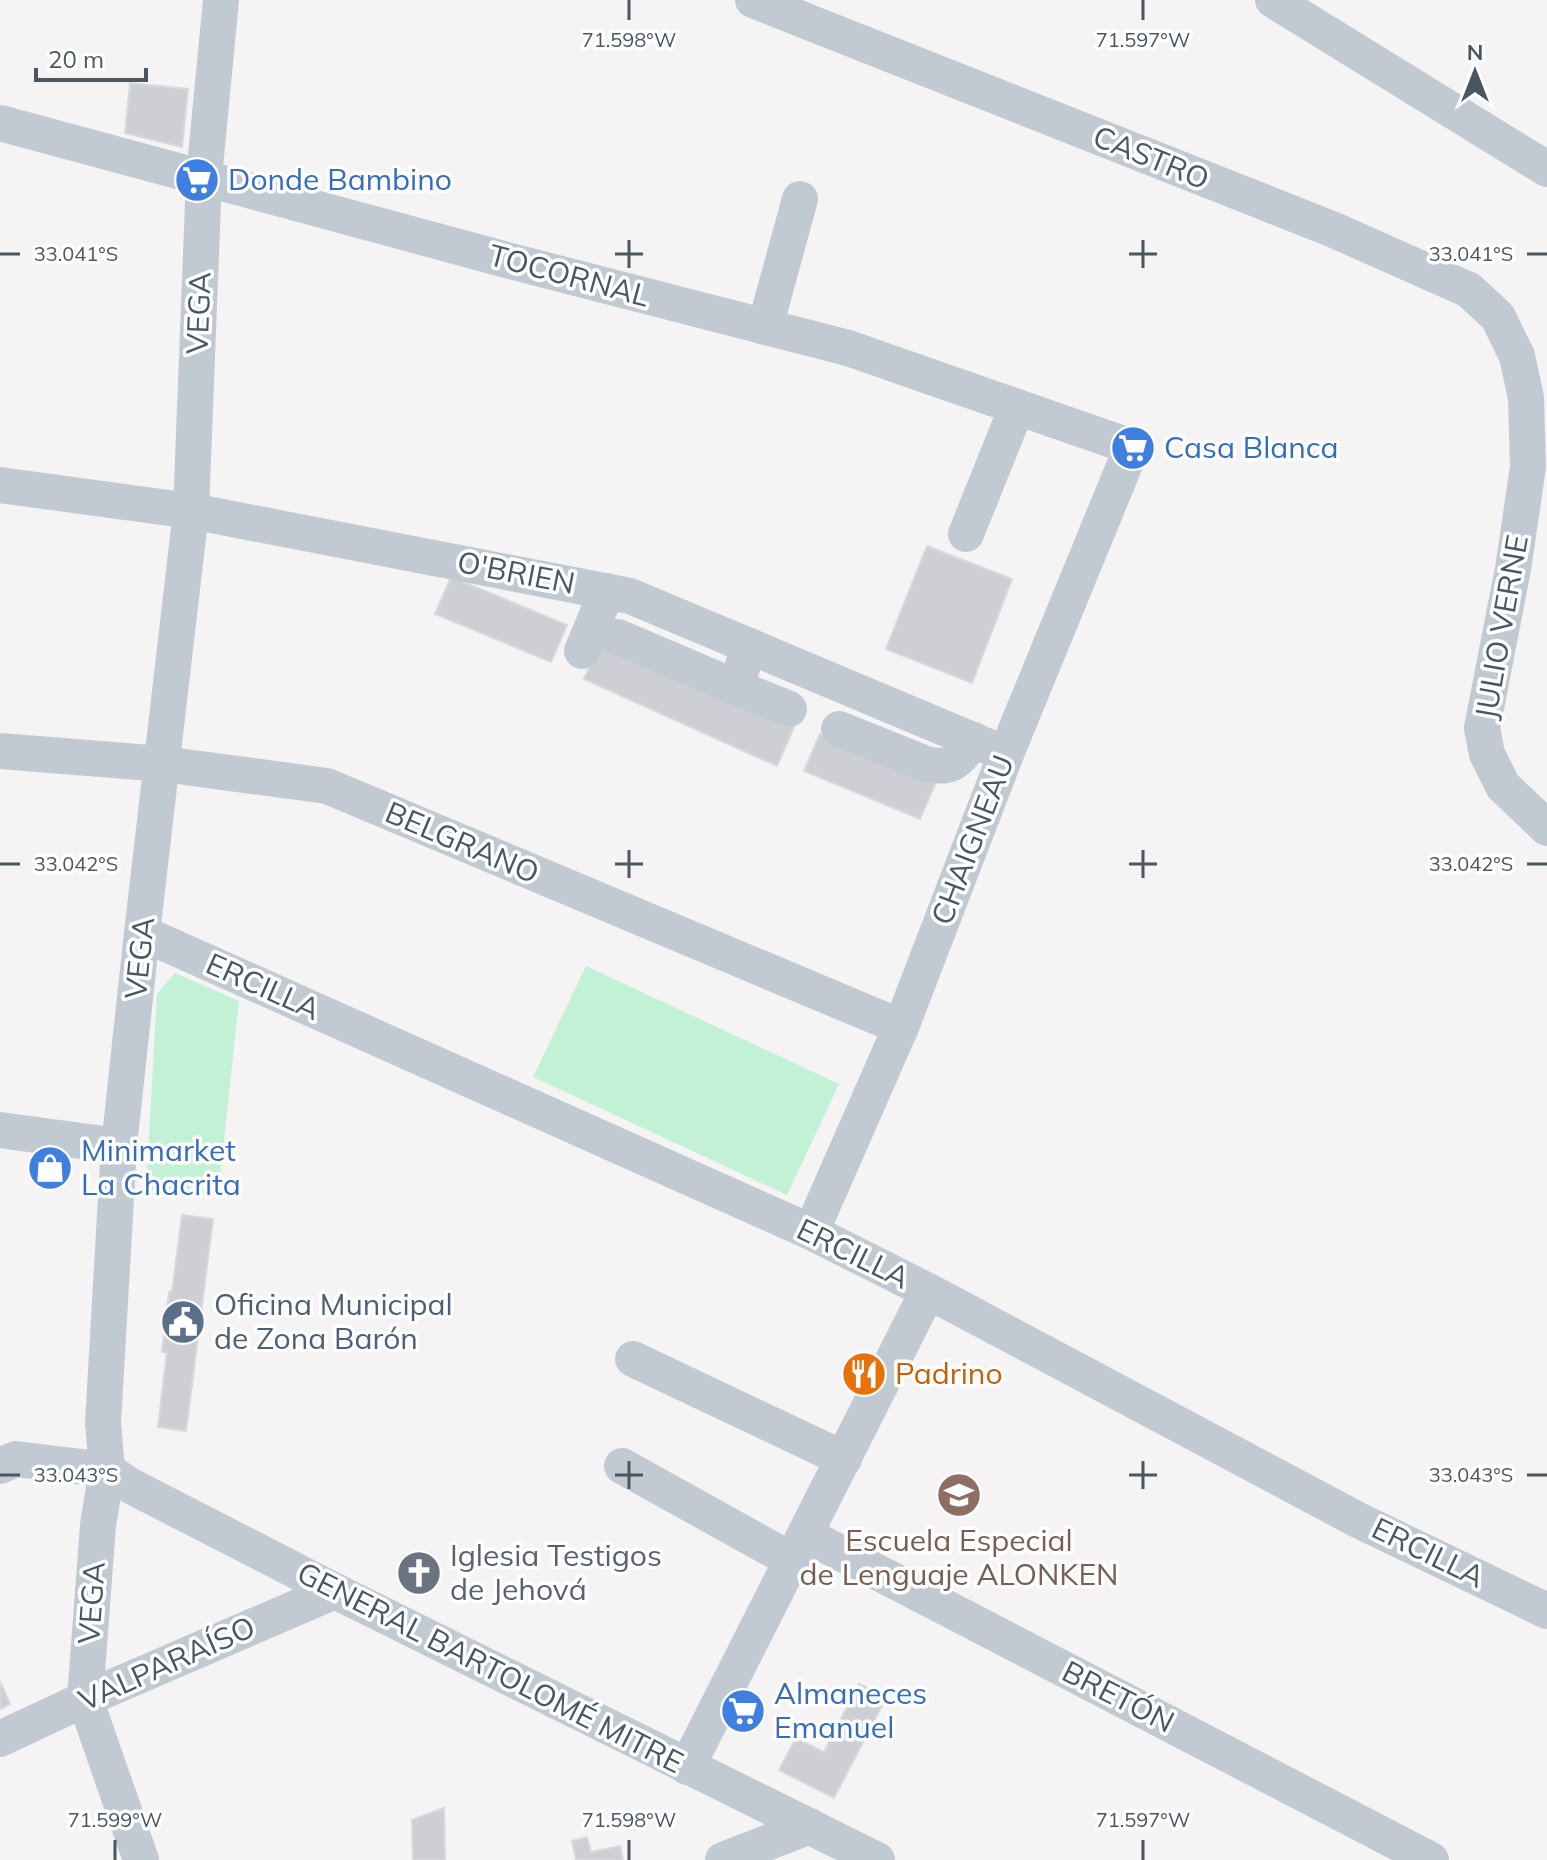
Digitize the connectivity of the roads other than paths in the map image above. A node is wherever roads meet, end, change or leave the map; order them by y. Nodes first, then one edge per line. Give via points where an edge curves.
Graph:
1 (221, 0) edge
2 (753, 0) edge
3 (1273, 0) edge
4 (0, 123) edge
5 (1547, 169) edge
6 (204, 177) junction
7 (800, 199) dead end
8 (765, 327) junction
9 (1517, 356) joint
10 (1017, 407) junction
11 (1132, 447) joint
12 (0, 485) edge
13 (191, 511) junction
14 (966, 534) dead end
15 (607, 591) junction
16 (618, 637) dead end
17 (750, 646) junction
18 (582, 651) dead end
19 (735, 687) junction
20 (789, 709) dead end
21 (839, 729) dead end
22 (990, 747) junction
23 (0, 751) edge
24 (163, 764) junction
25 (1547, 828) edge
26 (142, 933) junction
27 (901, 1027) junction
28 (0, 1130) edge
29 (119, 1146) junction
30 (811, 1232) junction
31 (928, 1291) junction
32 (633, 1359) dead end
33 (5, 1459) edge
34 (844, 1459) junction
35 (622, 1466) dead end
36 (107, 1470) junction
37 (799, 1548) junction
38 (335, 1591) junction
39 (1547, 1611) edge
40 (85, 1699) junction
41 (0, 1739) edge
42 (687, 1767) junction
43 (810, 1826) junction
44 (141, 1860) edge
45 (723, 1860) edge
46 (877, 1860) edge
47 (1431, 1860) edge

1 - 6 street, VEGA
2 - 9 street, CASTRO via 1334,230 1469,290 1498,317
3 - 5 street
4 - 6 street, TOCORNAL
6 - 8 street, TOCORNAL
6 - 13 street, VEGA
7 - 8 street
8 - 10 street, TOCORNAL via 848,348
9 - 25 street, JULIO VERNE via 1526,398 1528,467 1482,728 1487,754 1503,786
10 - 11 street, TOCORNAL
10 - 14 street
11 - 22 street, CHAIGNEAU
12 - 13 street, O'BRIEN
13 - 15 street, O'BRIEN
13 - 24 street, VEGA
15 - 17 street, O'BRIEN
15 - 18 street
16 - 19 street
17 - 19 street
17 - 22 street, O'BRIEN
19 - 20 street
21 - 22 street via 939,767
22 - 27 street, CHAIGNEAU
23 - 24 street, BELGRANO
24 - 26 street, VEGA
24 - 27 street, BELGRANO via 327,786
26 - 29 street, VEGA
26 - 30 street, ERCILLA
27 - 30 street, CHAIGNEAU
28 - 29 street
29 - 36 street, VEGA via 103,1423
30 - 31 street, ERCILLA
31 - 34 street
31 - 39 street, ERCILLA via 1358,1520
32 - 34 street
33 - 36 street
34 - 37 street
35 - 37 street, BRETÓN
36 - 38 street, GENERAL BARTOLOMÉ MITRE
36 - 40 street, VEGA
37 - 42 street
37 - 47 street, BRETÓN
38 - 40 street, VALPARAÍSO
38 - 42 street, GENERAL BARTOLOMÉ MITRE
40 - 41 street, VALPARAÍSO
40 - 44 street, VEGA
42 - 43 street, GENERAL BARTOLOMÉ MITRE
43 - 45 street
43 - 46 street, GENERAL BARTOLOMÉ MITRE

